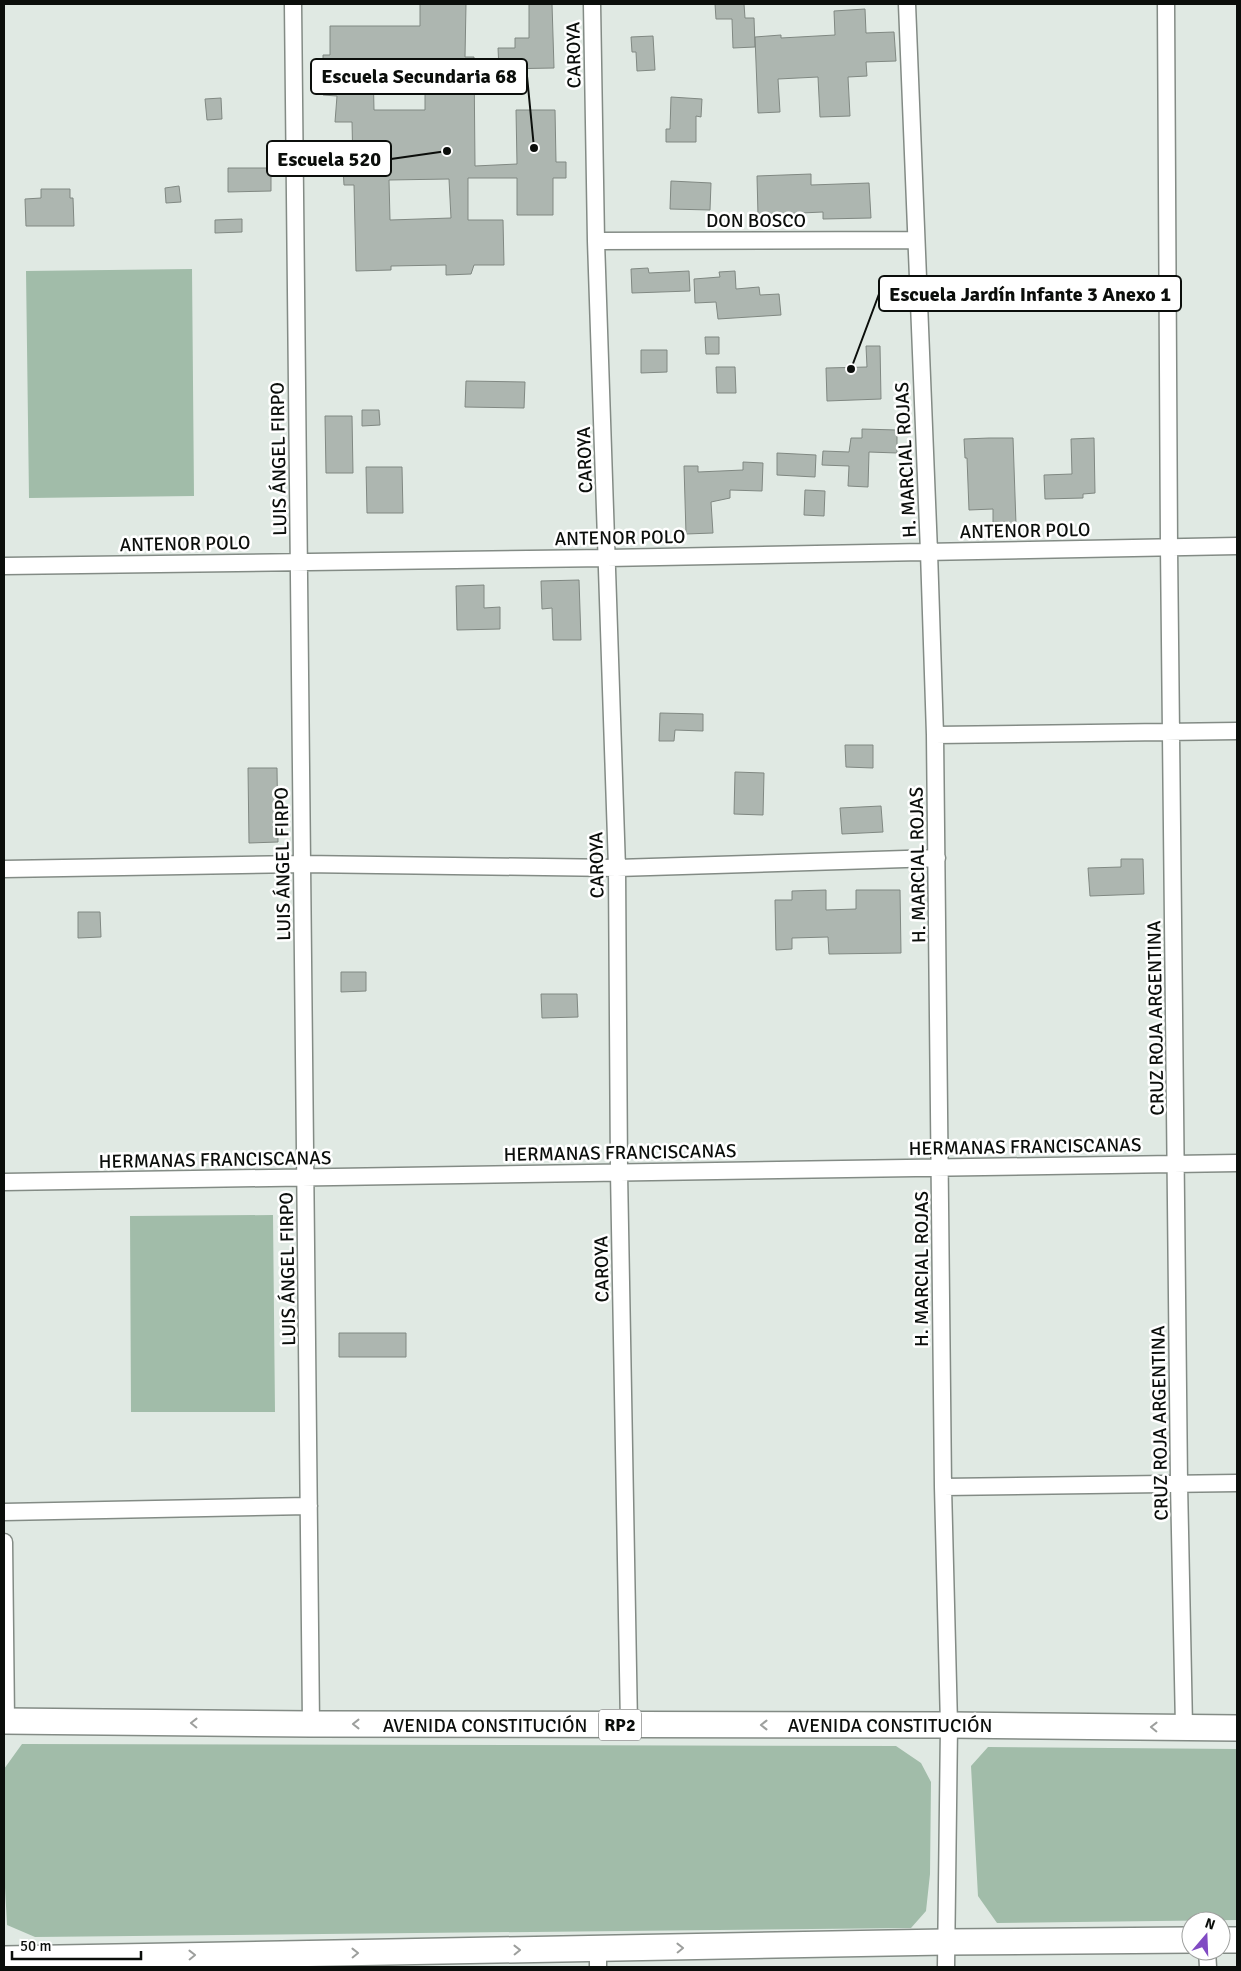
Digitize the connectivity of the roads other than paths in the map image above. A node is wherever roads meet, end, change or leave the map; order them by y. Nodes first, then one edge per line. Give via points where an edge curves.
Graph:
1 (293, 4) edge
2 (592, 4) edge
3 (907, 4) edge
4 (1166, 4) edge
5 (916, 240) junction
6 (596, 241) junction
7 (1237, 546) edge
8 (1169, 547) junction
9 (930, 552) junction
10 (607, 558) junction
11 (299, 561) junction
12 (4, 566) edge
13 (1171, 731) junction
14 (1237, 732) edge
15 (935, 735) junction
16 (937, 858) junction
17 (302, 864) junction
18 (616, 868) junction
19 (4, 869) edge
20 (1237, 1163) edge
21 (1177, 1164) junction
22 (940, 1168) junction
23 (619, 1172) junction
24 (306, 1178) junction
25 (4, 1182) edge
26 (1179, 1483) junction
27 (1237, 1483) edge
28 (943, 1487) junction
29 (309, 1506) junction
30 (4, 1512) edge
31 (4, 1542) edge
32 (5, 1721) edge
33 (311, 1724) junction
34 (629, 1725) junction
35 (948, 1725) junction
36 (1184, 1728) junction
37 (1237, 1728) edge
38 (1181, 1940) edge
39 (945, 1942) junction
40 (598, 1958) edge
41 (4, 1959) edge
42 (289, 1960) edge
43 (946, 1967) edge

1 - 11 street, LUIS ÁNGEL FIRPO
2 - 6 street, CAROYA
3 - 5 street, H. MARCIAL ROJAS
4 - 8 street, CRUZ ROJA ARGENTINA
5 - 6 street, DON BOSCO
5 - 9 street, H. MARCIAL ROJAS
6 - 10 street, CAROYA
7 - 8 street, ANTENOR POLO
8 - 9 street, ANTENOR POLO
8 - 13 street, CRUZ ROJA ARGENTINA
9 - 10 street, ANTENOR POLO
9 - 15 street, H. MARCIAL ROJAS
10 - 11 street, ANTENOR POLO
10 - 18 street, CAROYA
11 - 12 street, ANTENOR POLO
11 - 17 street, LUIS ÁNGEL FIRPO
13 - 14 street
13 - 15 street
13 - 21 street, CRUZ ROJA ARGENTINA
15 - 16 street, H. MARCIAL ROJAS
16 - 18 street
16 - 22 street, H. MARCIAL ROJAS
17 - 18 street
17 - 19 street
17 - 24 street, LUIS ÁNGEL FIRPO
18 - 23 street, CAROYA
20 - 21 street, HERMANAS FRANCISCANAS
21 - 22 street, HERMANAS FRANCISCANAS
21 - 26 street, CRUZ ROJA ARGENTINA
22 - 23 street, HERMANAS FRANCISCANAS
22 - 28 street, H. MARCIAL ROJAS
23 - 24 street, HERMANAS FRANCISCANAS
23 - 34 street, CAROYA
24 - 25 street, HERMANAS FRANCISCANAS
24 - 29 street, LUIS ÁNGEL FIRPO
26 - 27 street
26 - 28 street
26 - 36 street, CRUZ ROJA ARGENTINA
28 - 35 street, H. MARCIAL ROJAS
29 - 30 street
29 - 33 street, LUIS ÁNGEL FIRPO
31 - 32 street
33 -> 32 main road, AVENIDA CONSTITUCIÓN / RP2
34 -> 33 main road, AVENIDA CONSTITUCIÓN / RP2
35 -> 34 main road, AVENIDA CONSTITUCIÓN / RP2
36 -> 35 main road, AVENIDA CONSTITUCIÓN / RP2
35 - 39 street, H. MARCIAL ROJAS
36 - 37 main road, AVENIDA CONSTITUCIÓN / RP2
38 - 39 main road
40 -> 39 main road
39 - 43 street
42 -> 40 main road
41 -> 42 main road

